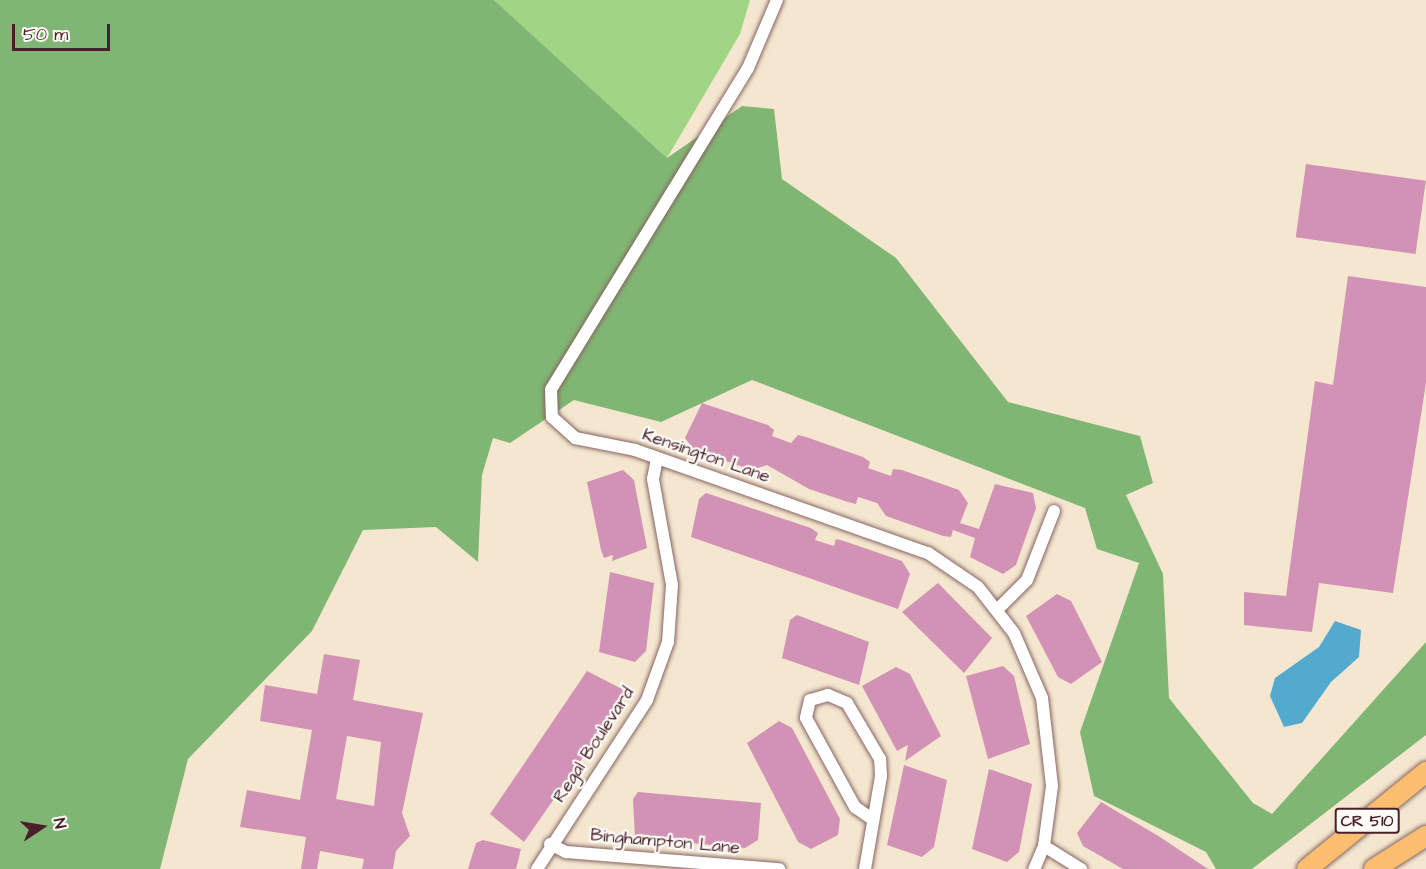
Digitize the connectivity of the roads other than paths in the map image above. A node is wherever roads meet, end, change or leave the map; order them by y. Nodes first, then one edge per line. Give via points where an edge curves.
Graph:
1 (777, 0) edge
2 (657, 458) junction
3 (1054, 511) dead end
4 (998, 609) junction
5 (1426, 772) edge
6 (872, 819) junction
7 (1426, 836) edge
8 (549, 844) junction
9 (1044, 846) junction
10 (537, 869) edge
11 (779, 869) edge
12 (865, 869) edge
13 (1034, 869) edge
14 (1081, 869) edge
15 (1307, 869) edge
16 (1374, 869) edge

1 - 2 street, Kensington Lane via 747,68 551,390 552,417 562,430 603,448
2 - 4 street, Kensington Lane via 928,553 958,572
2 - 8 street, Regal Boulevard via 653,479 672,585 668,642 647,700
3 - 4 street via 1028,580
4 - 9 street, Kensington Lane via 1030,664 1047,725 1052,786
5 - 15 main road, CR 510
6 - 6 street via 879,759 847,703 828,695 810,700 806,718 855,807
6 - 12 street
7 - 16 main road, CR 510
8 - 10 street, Regal Boulevard
8 - 11 street, Binghampton Lane via 567,852
9 - 13 street, Kensington Lane
9 - 14 street

